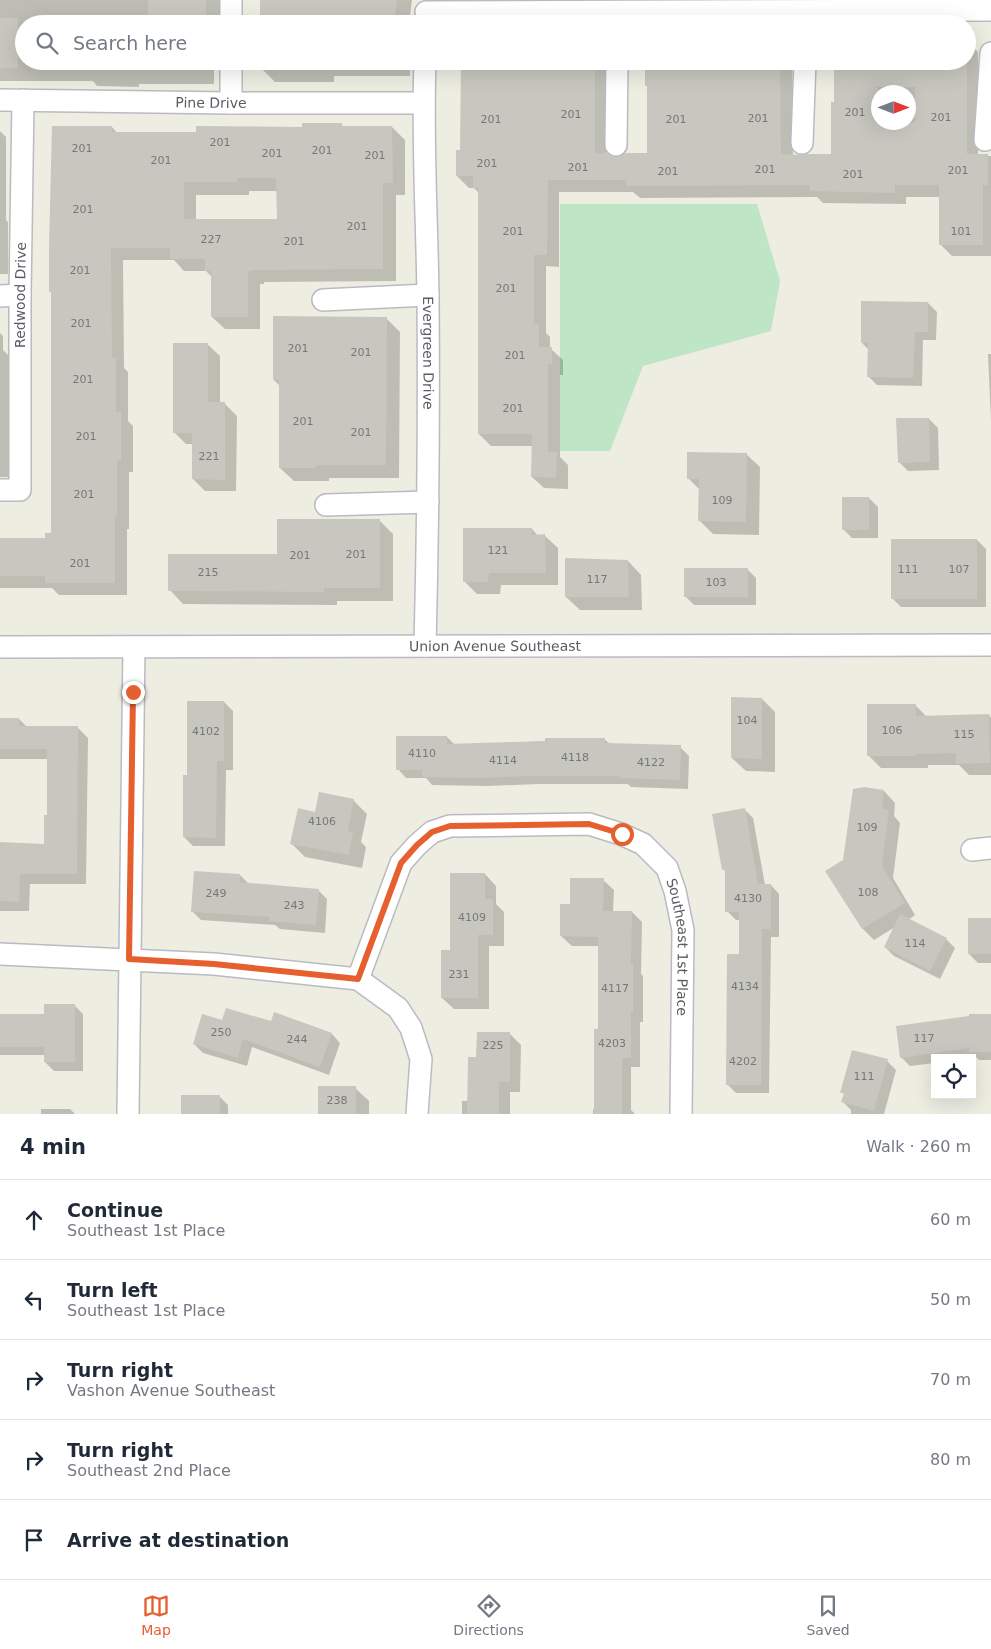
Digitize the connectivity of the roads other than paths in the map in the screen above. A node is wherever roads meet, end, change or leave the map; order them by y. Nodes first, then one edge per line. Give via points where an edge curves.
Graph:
1 (231, 0) edge
2 (737, 5) edge
3 (918, 5) edge
4 (991, 10) edge
5 (427, 12) edge
6 (231, 15) edge
7 (542, 15) edge
8 (638, 15) edge
9 (794, 15) edge
10 (825, 15) edge
11 (991, 53) edge
12 (231, 70) edge
13 (425, 70) edge
14 (617, 70) edge
15 (805, 70) edge
16 (0, 100) edge
17 (23, 100) junction
18 (230, 103) junction
19 (423, 103) junction
20 (985, 140) dead end
21 (802, 143) dead end
22 (616, 145) dead end
23 (10, 295) edge
24 (428, 295) junction
25 (323, 300) dead end
26 (10, 490) edge
27 (428, 502) junction
28 (326, 505) dead end
29 (991, 645) edge
30 (425, 646) junction
31 (0, 647) edge
32 (134, 647) junction
33 (0, 954) edge
34 (129, 959) junction
35 (358, 979) junction
36 (128, 1114) edge
37 (417, 1114) edge
38 (681, 1114) edge

1 - 6 street
2 - 8 street
2 - 9 street
3 - 4 street
3 - 10 street
5 - 7 street
11 - 20 street
12 - 18 street
13 - 19 street, Evergreen Drive
14 - 22 street
15 - 21 street
16 - 17 street, Pine Drive
17 - 18 street, Pine Drive
17 - 23 street, Redwood Drive
18 - 19 street, Pine Drive
19 - 24 street, Evergreen Drive
23 - 26 street, Redwood Drive
24 - 25 street
24 - 27 street, Evergreen Drive
27 - 28 street
27 - 30 street, Evergreen Drive
29 - 30 street, Union Avenue Southeast
30 - 32 street, Union Avenue Southeast
31 - 32 street, Union Avenue Southeast
32 - 34 street
33 - 34 street
34 - 35 street
34 - 36 street
35 - 37 street via 398,1008 411,1028 421,1059
35 - 38 street, Southeast 1st Place via 401,863 432,832 450,826 589,824 622,834 643,844 667,868 675,891 683,930

